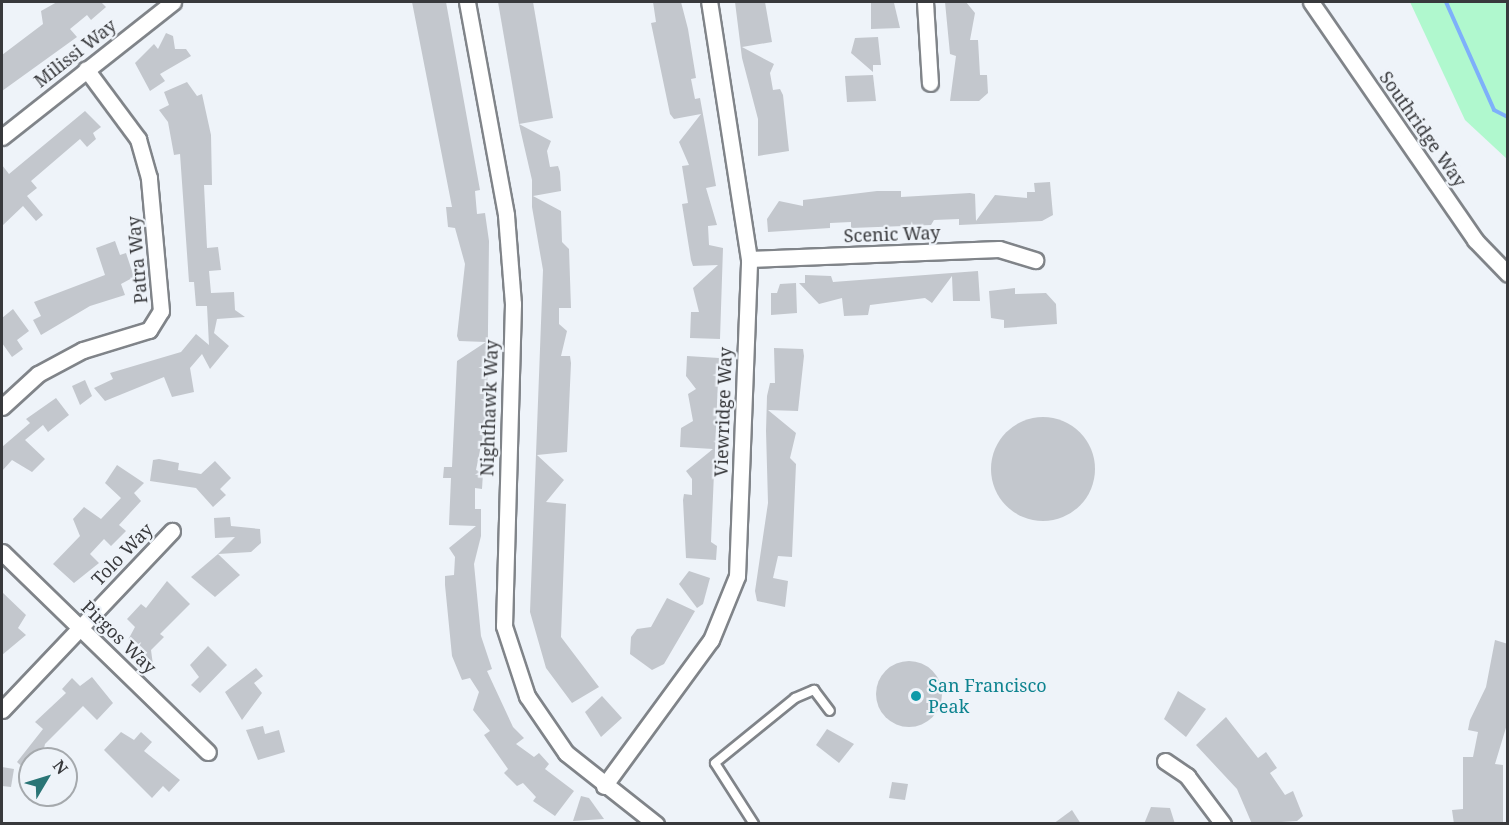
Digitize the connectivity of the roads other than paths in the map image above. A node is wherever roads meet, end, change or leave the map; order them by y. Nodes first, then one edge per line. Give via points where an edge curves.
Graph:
1 (173, 2) edge
2 (467, 2) edge
3 (709, 2) edge
4 (926, 2) edge
5 (1311, 2) edge
6 (86, 69) junction
7 (930, 84) dead end
8 (2, 137) edge
9 (748, 259) junction
10 (1035, 260) dead end
11 (1508, 274) edge
12 (2, 407) edge
13 (172, 531) dead end
14 (2, 552) edge
15 (80, 626) junction
16 (2, 710) edge
17 (830, 711) dead end
18 (208, 752) dead end
19 (1165, 761) dead end
20 (604, 786) junction
21 (656, 824) edge
22 (754, 824) edge
23 (1223, 824) edge

1 - 6 street, Milissi Way
2 - 20 street, Nighthawk Way via 506,215 513,304 504,626 527,696 566,753
3 - 9 street, Viewridge Way
4 - 7 street
5 - 11 street, Southridge Way via 1475,240
6 - 8 street, Milissi Way
6 - 12 street, Patra Way via 138,139 149,178 161,312 149,330 83,350 38,374
9 - 10 street, Scenic Way via 999,249
9 - 20 street, Viewridge Way via 737,576 711,640
13 - 15 street, Tolo Way
14 - 15 street, Pirgos Way
15 - 16 street, Tolo Way
15 - 18 street, Pirgos Way
17 - 22 lane via 814,690 795,698 715,763
19 - 23 street via 1187,776
20 - 21 street, Nighthawk Way

